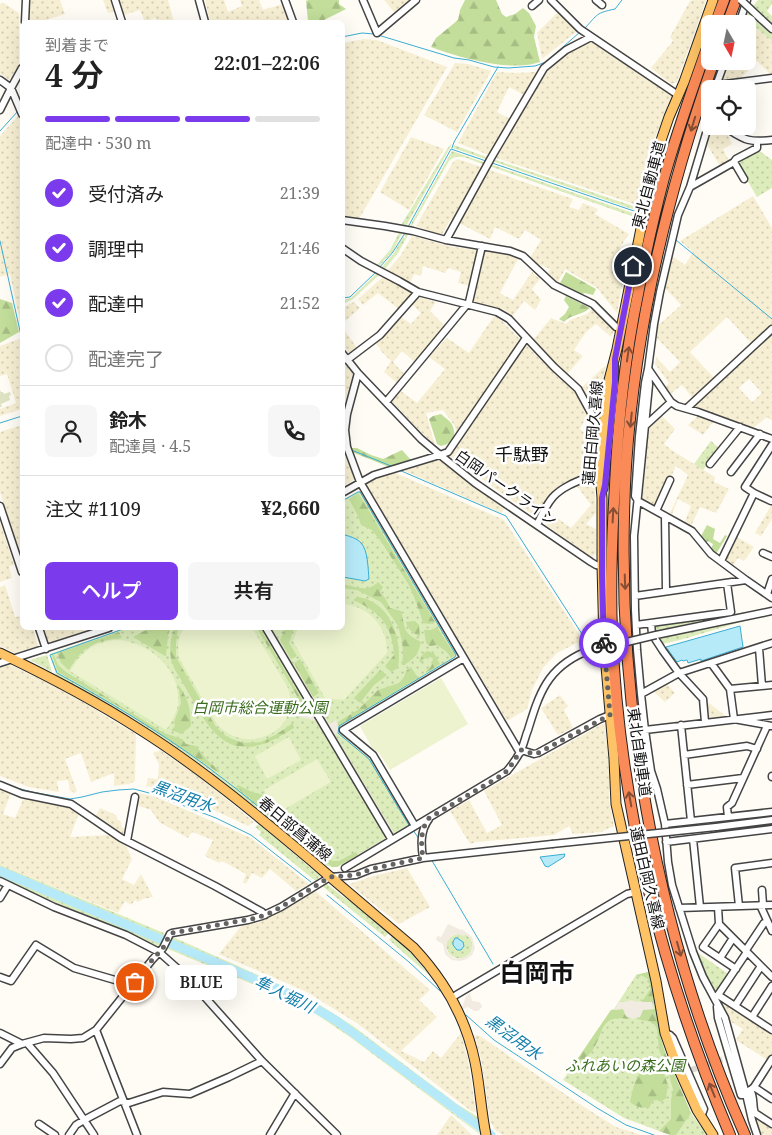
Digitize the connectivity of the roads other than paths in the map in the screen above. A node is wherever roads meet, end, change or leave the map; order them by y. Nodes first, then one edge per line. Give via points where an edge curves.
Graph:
1 (26, 0) edge
2 (115, 0) edge
3 (200, 0) edge
4 (285, 0) edge
5 (363, 0) edge
6 (416, 0) edge
7 (539, 0) edge
8 (551, 0) edge
9 (596, 0) edge
10 (713, 0) edge
11 (724, 0) edge
12 (736, 0) edge
13 (741, 0) edge
14 (748, 0) edge
15 (532, 6) dead end
16 (602, 6) dead end
17 (718, 15) edge
18 (731, 15) edge
19 (742, 15) edge
20 (25, 20) edge
21 (121, 20) edge
22 (205, 20) edge
23 (292, 20) edge
24 (772, 29) edge
25 (591, 37) junction
26 (701, 66) edge
27 (711, 70) edge
28 (20, 72) edge
29 (772, 78) edge
30 (0, 80) edge
31 (756, 81) edge
32 (11, 88) junction
33 (678, 95) junction
34 (20, 109) edge
35 (0, 110) edge
36 (706, 135) edge
37 (737, 135) edge
38 (772, 140) edge
39 (756, 141) junction
40 (734, 162) junction
41 (744, 179) dead end
42 (690, 187) junction
43 (345, 220) edge
44 (446, 240) junction
45 (482, 246) junction
46 (345, 250) edge
47 (418, 292) junction
48 (467, 305) junction
49 (621, 329) junction
50 (772, 329) edge
51 (526, 338) junction
52 (345, 356) edge
53 (615, 359) junction
54 (348, 360) junction
55 (648, 369) junction
56 (358, 372) junction
57 (386, 402) junction
58 (671, 402) junction
59 (687, 408) junction
60 (604, 424) junction
61 (646, 425) junction
62 (740, 427) junction
63 (760, 434) junction
64 (772, 439) edge
65 (772, 445) edge
66 (440, 455) junction
67 (710, 464) dead end
68 (600, 472) junction
69 (731, 472) dead end
70 (670, 480) dead end
71 (360, 482) junction
72 (345, 491) edge
73 (754, 493) junction
74 (602, 498) junction
75 (638, 500) junction
76 (771, 501) dead end
77 (0, 506) edge
78 (656, 511) junction
79 (665, 516) junction
80 (536, 525) junction
81 (763, 553) dead end
82 (772, 557) edge
83 (721, 561) junction
84 (20, 566) edge
85 (602, 566) junction
86 (772, 579) edge
87 (746, 580) junction
88 (727, 583) junction
89 (666, 591) junction
90 (635, 596) junction
91 (770, 596) edge
92 (772, 611) edge
93 (651, 623) junction
94 (636, 626) junction
95 (40, 630) edge
96 (104, 630) edge
97 (267, 630) edge
98 (772, 644) edge
99 (759, 648) junction
100 (46, 649) junction
101 (0, 653) edge
102 (464, 658) junction
103 (13, 659) junction
104 (0, 663) edge
105 (711, 663) junction
106 (679, 673) junction
107 (772, 685) edge
108 (762, 686) junction
109 (730, 689) junction
110 (640, 694) junction
111 (610, 715) junction
112 (772, 715) edge
113 (734, 719) junction
114 (705, 722) junction
115 (680, 725) junction
116 (770, 726) edge
117 (645, 730) junction
118 (757, 749) junction
119 (520, 752) junction
120 (684, 755) junction
121 (743, 778) junction
122 (0, 785) edge
123 (687, 785) junction
124 (135, 797) dead end
125 (772, 812) edge
126 (728, 817) junction
127 (429, 818) junction
128 (772, 820) edge
129 (691, 821) junction
130 (665, 824) junction
131 (415, 826) junction
132 (772, 829) edge
133 (390, 836) dead end
134 (693, 838) junction
135 (127, 841) junction
136 (666, 842) junction
137 (423, 858) junction
138 (772, 863) edge
139 (345, 868) dead end
140 (330, 877) junction
141 (0, 881) edge
142 (8, 885) junction
143 (762, 890) dead end
144 (636, 892) junction
145 (0, 898) edge
146 (762, 905) junction
147 (772, 905) edge
148 (739, 906) junction
149 (718, 907) junction
150 (679, 908) junction
151 (700, 908) junction
152 (265, 915) junction
153 (768, 922) junction
154 (719, 924) junction
155 (772, 931) edge
156 (733, 938) junction
157 (161, 950) junction
158 (747, 951) junction
159 (720, 958) junction
160 (761, 966) junction
161 (736, 969) junction
162 (0, 977) edge
163 (772, 977) edge
164 (132, 985) junction
165 (772, 986) edge
166 (716, 996) junction
167 (451, 998) junction
168 (717, 1005) junction
169 (735, 1006) junction
170 (752, 1017) junction
171 (771, 1027) edge
172 (96, 1030) junction
173 (0, 1033) edge
174 (665, 1033) junction
175 (24, 1044) junction
176 (772, 1059) edge
177 (262, 1060) junction
178 (0, 1064) edge
179 (765, 1071) junction
180 (772, 1075) edge
181 (748, 1092) junction
182 (294, 1093) junction
183 (772, 1099) edge
184 (124, 1102) junction
185 (701, 1117) junction
186 (84, 1120) junction
187 (39, 1124) dead end
188 (772, 1124) edge
189 (55, 1135) edge
190 (69, 1135) edge
191 (94, 1135) edge
192 (137, 1135) edge
193 (270, 1135) edge
194 (337, 1135) edge
195 (486, 1135) edge
196 (713, 1135) edge
197 (730, 1135) edge
198 (745, 1135) edge
199 (757, 1135) edge

1 - 20 street
2 - 21 street
3 - 22 street
4 - 23 street
5 - 6 street via 377,33
7 - 15 street
8 - 25 street
9 - 16 street
10 - 33 main road, 蓮田白岡久喜線
11 - 17 highway
12 - 18 highway
13 - 24 street, bridge
14 - 19 street
25 - 33 street
25 - 44 street via 566,50 544,68
197 -> 26 highway, 東北自動車道 via 682,1008 647,884 629,793 612,633 616,464 637,296 664,179
27 -> 198 highway, 東北自動車道 via 666,217 646,311 627,463 624,574 638,760 653,846 692,994
28 - 32 street
29 - 31 street
30 - 32 street
32 - 34 street
32 - 35 street
33 - 49 main road, 蓮田白岡久喜線 via 655,158
36 - 42 street
37 - 39 street
38 - 39 street
39 - 40 street via 757,148
40 - 41 street
40 - 42 street
42 - 55 street via 678,215 669,251
43 - 44 street
44 - 45 street
45 - 48 street
45 - 49 street via 523,256 554,285 593,304
46 - 47 street
47 - 48 street
47 - 54 street via 380,335
48 - 51 street via 503,315
48 - 57 street
49 - 53 main road, 蓮田白岡久喜線
50 - 59 street
51 - 60 street via 578,388 596,422
51 - 66 street via 448,452
52 - 54 street, 白岡パークライン
53 - 60 main road, 蓮田白岡久喜線
53 - 74 street
54 - 56 street, 白岡パークライン
55 - 58 street
55 - 61 street
55 - 75 street via 639,436 635,496
56 - 57 street, 白岡パークライン
56 - 71 street via 345,430 347,447
57 - 66 street, 白岡パークライン
58 - 59 street
58 - 61 street
59 - 62 street
60 - 68 main road, 蓮田白岡久喜線
61 - 75 street
62 - 63 street
62 - 67 street
63 - 64 street
63 - 69 street
65 - 73 street via 745,487
66 - 71 street
66 - 80 street, 白岡パークライン
68 - 74 main road, 蓮田白岡久喜線
68 - 80 street via 561,490 546,506
70 - 78 street
71 - 72 street
71 - 102 street
73 - 76 street
73 - 83 street
74 - 85 main road, 蓮田白岡久喜線
75 - 78 street
75 - 90 street via 634,536
77 - 84 street
78 - 79 street
79 - 83 street via 692,531
79 - 89 street
80 - 85 street, 白岡パークライン
81 - 82 street
83 - 87 street
85 - 111 main road, 蓮田白岡久喜線
86 - 91 street
87 - 88 street
87 - 91 street
88 - 89 street
88 - 93 street via 731,612
89 - 90 street
90 - 94 street
92 - 119 street, bridge via 585,652 571,658 547,681
93 - 94 street
93 - 106 street via 652,634
94 - 110 street
95 - 100 street
96 - 100 street
97 - 133 street
98 - 99 street
99 - 105 street
99 - 108 street
100 - 103 street
101 - 103 main road, 春日部菖蒲線
102 - 119 street
102 - 131 street via 343,730 373,755
103 - 104 street
103 - 140 main road, 春日部菖蒲線 via 101,706 162,745 226,790
105 - 106 street
105 - 109 street
106 - 110 street
106 - 114 street via 703,699
107 - 108 street
108 - 109 street
109 - 113 street
110 - 117 street
111 - 119 street via 538,753
111 - 144 main road, 蓮田白岡久喜線 via 616,804
112 - 113 street
113 - 114 street
113 - 116 street
114 - 115 street
115 - 117 street
115 - 120 street
116 - 118 street
117 - 130 street via 651,771
118 - 120 street via 747,746
118 - 121 street
119 - 127 street via 504,774
120 - 123 street
121 - 123 street
121 - 126 street via 727,807
122 - 135 street via 22,794 71,804
123 - 129 street
124 - 135 street
125 - 126 street
126 - 129 street
127 - 131 street
127 - 137 street via 422,836
128 - 137 street, bridge
129 - 130 street
130 - 136 street
131 - 139 street
132 - 134 street
134 - 136 street
134 - 151 street
135 - 152 street
136 - 150 street
137 - 140 street via 356,875
138 - 148 street via 734,868
140 - 152 street
140 - 167 main road, 春日部菖蒲線 via 414,948
141 - 142 street
142 - 145 street
142 - 157 street
143 - 146 street
144 - 167 street via 627,894
144 - 174 main road, 蓮田白岡久喜線
146 - 147 street
146 - 148 street
146 - 153 street
148 - 149 street
149 - 151 street
149 - 154 street
150 - 151 street
150 - 166 street via 693,952
152 - 157 street via 172,933
153 - 155 street
153 - 158 street via 764,923
154 - 156 street
154 - 159 street via 703,947
156 - 158 street
156 - 159 street
157 - 164 street
157 - 177 street
158 - 160 street
158 - 161 street
159 - 161 street
160 - 163 street
160 - 169 street
161 - 166 street
162 - 164 street via 11,981 36,945 74,968
164 - 172 street
165 - 170 street
166 - 168 street
166 - 169 street
167 - 195 main road, 春日部菖蒲線 via 473,1053
168 - 181 street via 725,1018
168 - 181 street via 727,1057
169 - 170 street
170 - 171 street
172 - 175 street via 83,1038 44,1038
172 - 184 street
173 - 175 street
174 - 185 main road, 蓮田白岡久喜線
174 - 185 street via 670,1034 689,1071 704,1109
175 - 178 street via 12,1048
175 - 186 street via 53,1073
176 - 179 street
177 - 182 street
177 - 184 street via 190,1094 164,1092
179 - 180 street
179 - 181 street
181 - 183 street
181 - 188 street via 752,1094 755,1113
181 - 199 street
182 - 193 street
182 - 194 street
184 - 186 street via 120,1101
184 - 192 street
185 - 196 main road, 蓮田白岡久喜線
186 - 190 street
186 - 191 street
187 - 189 street

